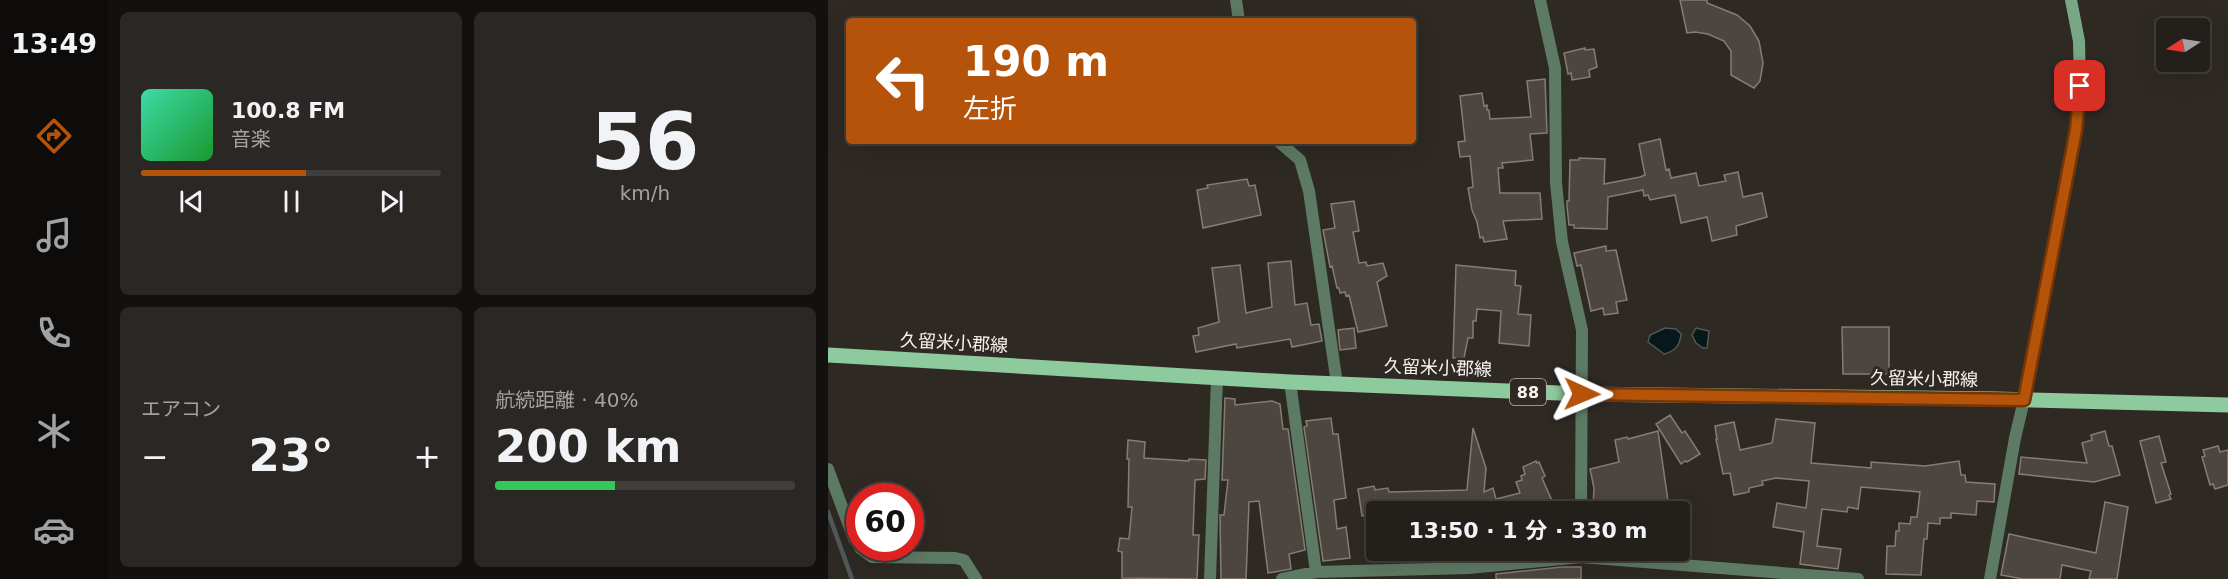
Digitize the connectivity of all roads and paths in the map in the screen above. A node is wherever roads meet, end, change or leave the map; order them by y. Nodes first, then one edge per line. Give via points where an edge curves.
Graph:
1 (1236, 0) edge
2 (1540, 0) edge
3 (2071, 0) edge
4 (1239, 18) edge
5 (1281, 144) edge
6 (828, 355) edge
7 (1217, 378) junction
8 (1290, 382) junction
9 (1336, 384) junction
10 (1582, 394) junction
11 (2024, 400) junction
12 (2228, 405) edge
13 (828, 469) edge
14 (1581, 501) edge
15 (846, 517) edge
16 (924, 558) edge
17 (1542, 561) edge
18 (1659, 561) edge
19 (1316, 572) junction
20 (1470, 574) edge
21 (1331, 575) edge
22 (976, 579) edge
23 (1210, 579) edge
24 (1282, 579) edge
25 (1858, 579) edge
26 (1990, 579) edge

1 - 4 street
2 - 10 street via 1555,68 1558,206 1582,330
3 - 11 street via 2079,41 2076,130
5 - 9 street via 1300,160 1309,191
6 - 7 main road, 久留米小郡線 / 88
7 - 8 main road, 久留米小郡線 / 88
7 - 23 street
8 - 9 main road, 久留米小郡線 / 88
8 - 19 street
9 - 10 main road, 久留米小郡線 / 88
10 - 11 main road, 久留米小郡線 / 88
10 - 14 street
11 - 12 main road, 久留米小郡線 / 88
11 - 26 street
13 - 15 street
16 - 22 street via 964,560
17 - 20 street
18 - 25 street
19 - 21 street
19 - 24 street
20 - 21 street

